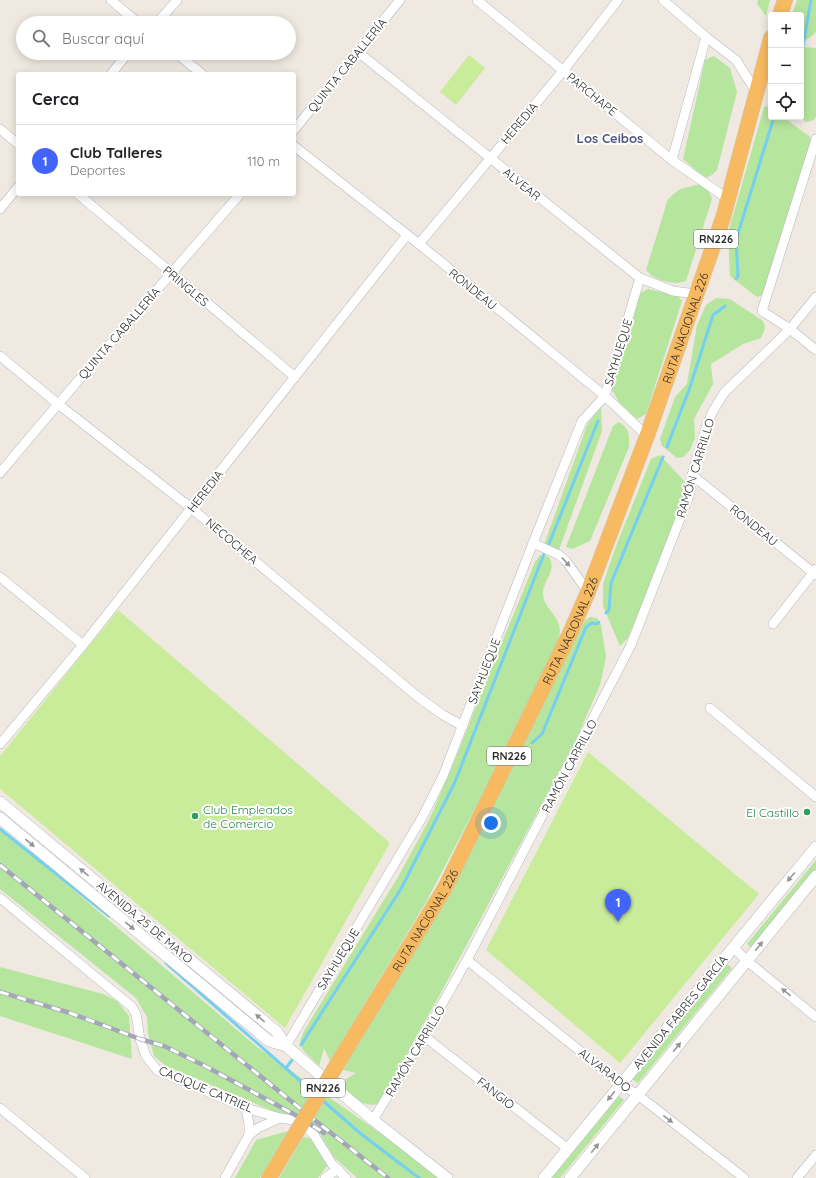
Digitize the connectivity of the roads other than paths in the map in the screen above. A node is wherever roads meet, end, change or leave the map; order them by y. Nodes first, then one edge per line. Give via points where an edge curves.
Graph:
1 (111, 0) edge
2 (177, 0) edge
3 (400, 0) edge
4 (477, 0) edge
5 (618, 0) edge
6 (663, 0) edge
7 (776, 0) edge
8 (785, 0) edge
9 (774, 12) edge
10 (781, 12) edge
11 (130, 16) edge
12 (163, 16) edge
13 (706, 37) junction
14 (768, 48) edge
15 (358, 52) junction
16 (122, 60) edge
17 (185, 60) edge
18 (563, 70) junction
19 (113, 72) edge
20 (200, 72) edge
21 (757, 93) junction
22 (296, 128) edge
23 (0, 129) edge
24 (816, 139) edge
25 (16, 142) edge
26 (296, 148) edge
27 (490, 158) junction
28 (672, 160) junction
29 (16, 189) edge
30 (80, 196) edge
31 (238, 196) edge
32 (728, 199) junction
33 (0, 209) edge
34 (407, 235) junction
35 (419, 244) junction
36 (172, 274) junction
37 (640, 278) junction
38 (696, 294) junction
39 (816, 297) edge
40 (790, 329) junction
41 (816, 350) edge
42 (0, 356) edge
43 (295, 377) junction
44 (605, 396) junction
45 (58, 404) junction
46 (647, 436) junction
47 (0, 473) edge
48 (692, 475) junction
49 (191, 508) junction
50 (533, 543) junction
51 (815, 572) edge
52 (0, 577) edge
53 (588, 592) junction
54 (773, 624) dead end
55 (82, 645) junction
56 (710, 708) dead end
57 (464, 726) junction
58 (0, 744) edge
59 (816, 796) edge
60 (0, 802) edge
61 (0, 818) edge
62 (816, 846) edge
63 (816, 876) edge
64 (0, 898) edge
65 (733, 948) junction
66 (467, 960) junction
67 (746, 961) junction
68 (816, 1016) edge
69 (424, 1036) junction
70 (286, 1046) junction
71 (621, 1084) junction
72 (638, 1095) junction
73 (0, 1108) edge
74 (246, 1108) junction
75 (280, 1118) junction
76 (373, 1120) junction
77 (249, 1135) junction
78 (568, 1149) junction
79 (816, 1155) edge
80 (338, 1169) junction
81 (85, 1178) edge
82 (225, 1178) edge
83 (269, 1178) edge
84 (325, 1178) edge
85 (346, 1178) edge
86 (447, 1178) edge
87 (544, 1178) edge
88 (570, 1178) edge
89 (744, 1178) edge
90 (797, 1178) edge

1 - 11 street
2 - 12 street
3 - 15 street, QUINTA CABALLERÍA
4 - 18 street, PARCHAPE
5 - 18 street, HEREDIA
6 - 13 street
7 - 9 highway
8 - 10 highway
13 - 21 street via 736,60
13 - 28 street
14 - 21 highway, RUTA NACIONAL 226 / RN226
15 - 22 street, QUINTA CABALLERÍA
15 - 27 street, ALVEAR
16 - 19 street
17 - 20 street
18 - 27 street, HEREDIA
18 - 28 street, PARCHAPE
21 - 32 highway, RUTA NACIONAL 226 / RN226
23 - 25 street
24 - 40 street via 762,311
26 - 34 street, RONDEAU
27 - 35 street, HEREDIA
27 - 37 street, ALVEAR
28 - 32 street, PARCHAPE
29 - 33 street
30 - 36 street, PRINGLES
31 - 36 street, QUINTA CABALLERÍA
32 - 38 highway, RUTA NACIONAL 226 / RN226
34 - 35 street, RONDEAU
34 - 43 street, HEREDIA
35 - 44 street, RONDEAU
36 - 43 street, PRINGLES
36 - 45 street, QUINTA CABALLERÍA
37 - 38 street, ALVEAR via 673,291
37 - 44 street, SAYHUEQUE
38 - 46 highway, RUTA NACIONAL 226 / RN226
39 - 40 street, RAMÓN CARRILLO
40 - 41 street
40 - 48 street, RAMÓN CARRILLO via 724,394 706,428
42 - 45 street, NECOCHEA
43 - 49 street, HEREDIA
44 - 46 street, RONDEAU
44 - 50 street, SAYHUEQUE via 582,421
45 - 47 street, QUINTA CABALLERÍA
45 - 49 street, NECOCHEA
46 - 53 highway, RUTA NACIONAL 226 / RN226
48 - 51 street, RONDEAU
48 - 66 street, RAMÓN CARRILLO via 690,493 631,645
49 - 55 street, HEREDIA
49 - 57 street, NECOCHEA via 418,697
50 -> 53 street via 566,561
50 - 57 street, SAYHUEQUE
51 - 54 street
52 - 55 street
53 - 83 highway, RUTA NACIONAL 226 / RN226, bridge via 445,888
55 - 58 street, HEREDIA
56 - 59 street
57 - 70 street, SAYHUEQUE via 423,816
70 -> 60 street, AVENIDA 25 DE MAYO via 277,1032
61 -> 70 street, AVENIDA 25 DE MAYO via 269,1041
62 -> 65 street, AVENIDA FABRES GARCÍA
67 -> 63 street, AVENIDA FABRES GARCÍA
64 - 74 street, CACIQUE CATRIEL via 132,1007 146,1056 157,1070
65 - 67 street
65 - 71 street, AVENIDA FABRES GARCÍA
66 - 69 street, RAMÓN CARRILLO
66 - 71 street, ALVARADO
68 -> 67 street
72 -> 67 street, AVENIDA FABRES GARCÍA
69 - 76 street, RAMÓN CARRILLO
69 - 78 street, FANGIO
70 - 76 street, AVENIDA 25 DE MAYO
71 - 72 street, ALVARADO
71 -> 78 street, AVENIDA FABRES GARCÍA
88 -> 72 street, AVENIDA FABRES GARCÍA
72 -> 89 street, ALVARADO
73 - 81 street
74 - 75 street, CACIQUE CATRIEL
74 - 77 street
75 - 77 street
75 - 80 street, CACIQUE CATRIEL via 304,1125 314,1135 326,1157
76 - 86 street, AVENIDA 25 DE MAYO
77 - 82 street
78 - 87 street, AVENIDA FABRES GARCÍA
79 - 90 street
80 - 84 street
80 - 85 street, CACIQUE CATRIEL

